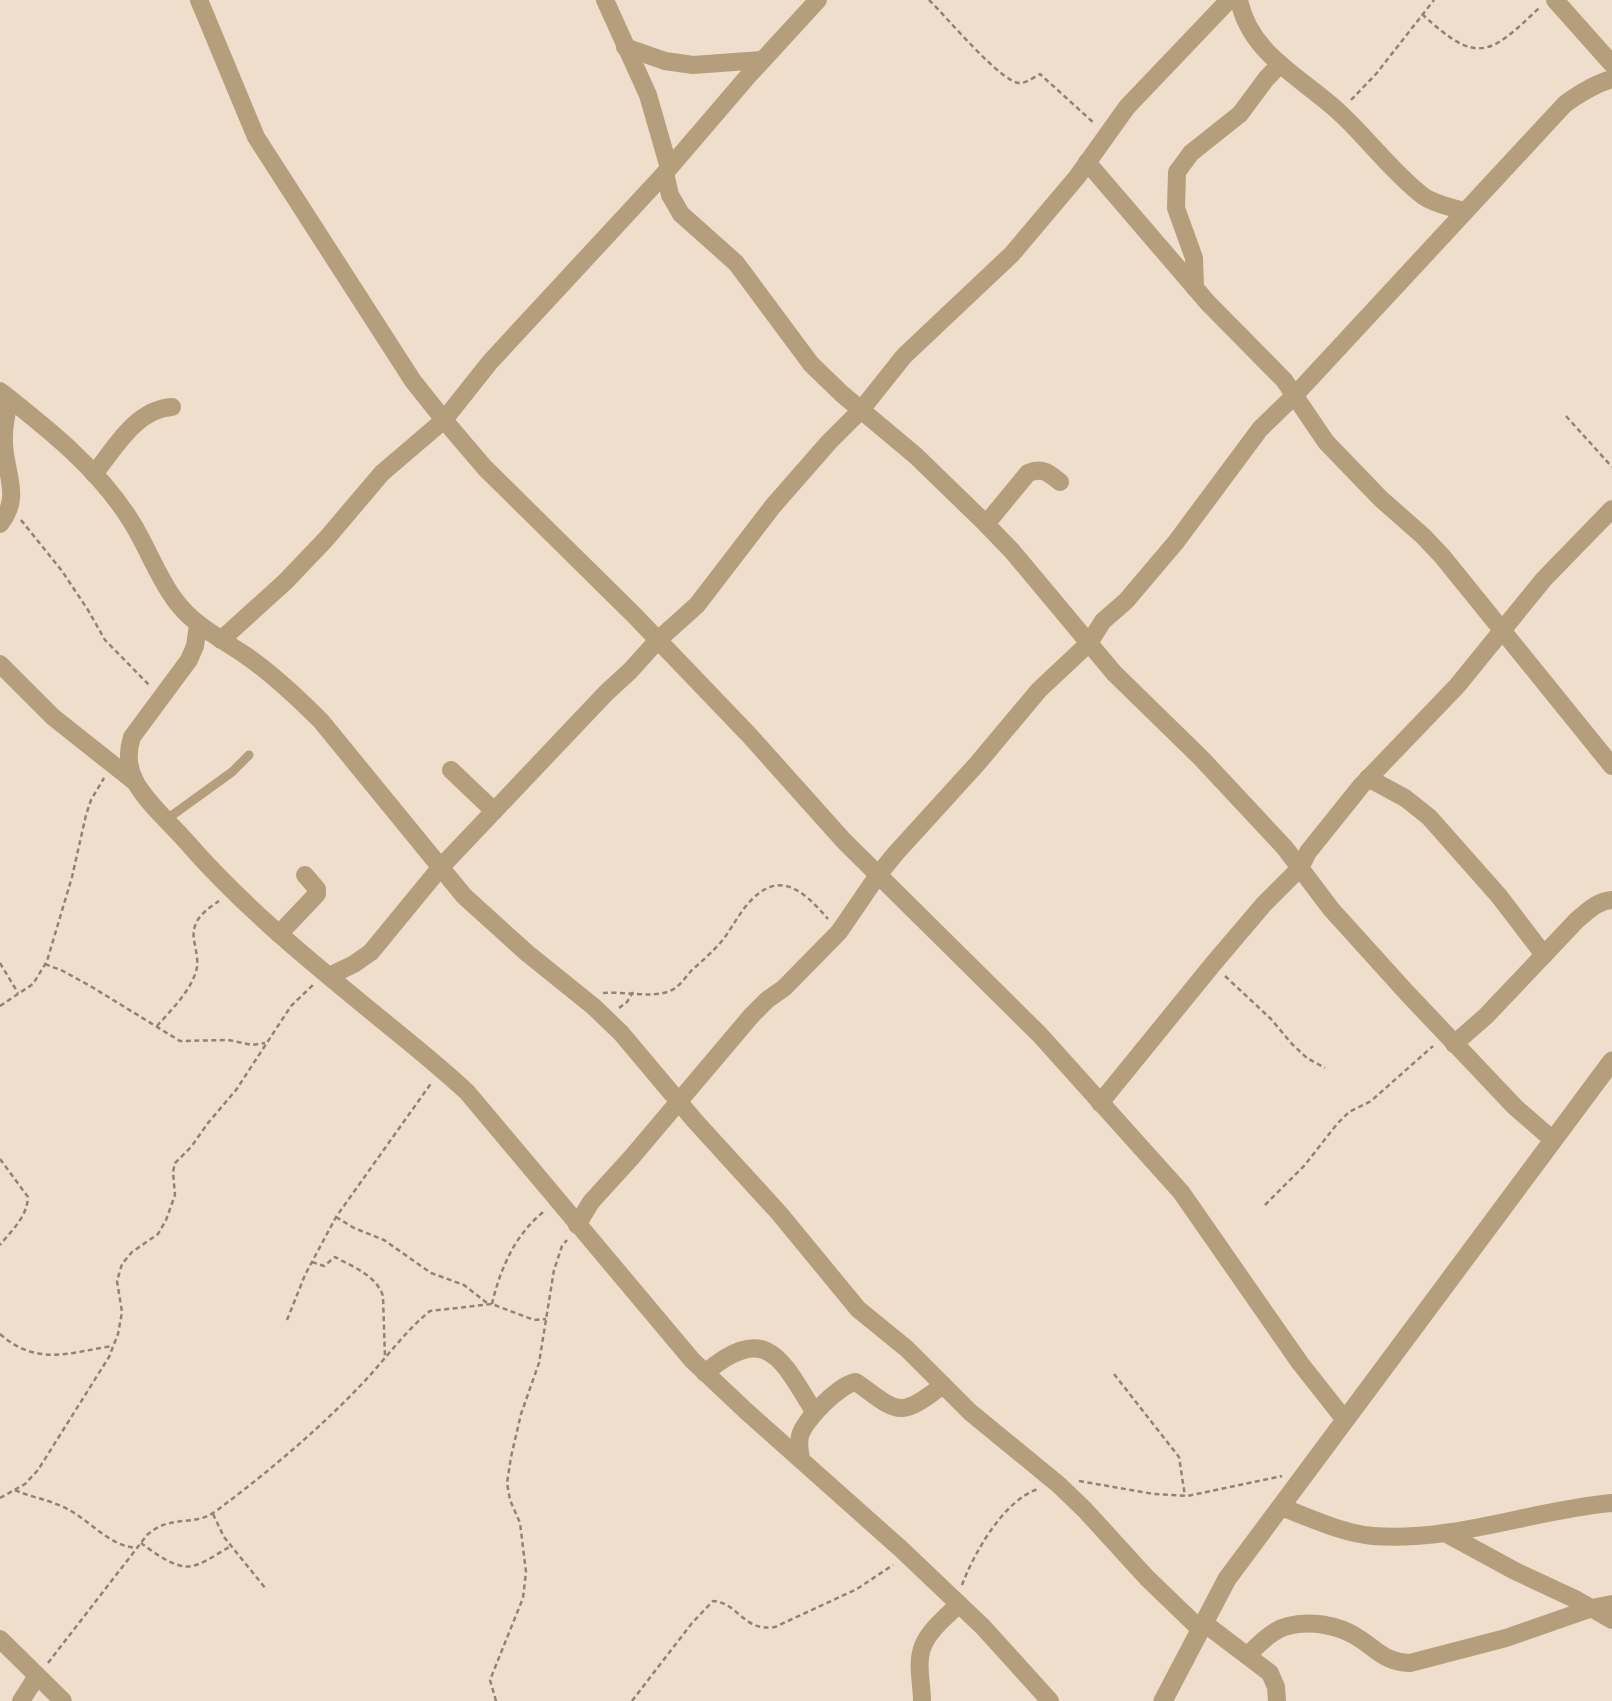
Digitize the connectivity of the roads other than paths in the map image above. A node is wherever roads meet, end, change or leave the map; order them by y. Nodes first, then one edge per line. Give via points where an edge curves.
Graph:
1 (199, 0) edge
2 (605, 0) edge
3 (818, 0) edge
4 (1229, 0) edge
5 (1239, 0) edge
6 (1549, 3) edge
7 (625, 47) junction
8 (762, 60) junction
9 (1280, 64) junction
10 (1612, 64) edge
11 (1612, 79) edge
12 (1087, 162) junction
13 (667, 170) junction
14 (1463, 212) junction
15 (1195, 288) junction
16 (5, 395) edge
17 (1295, 395) junction
18 (172, 407) dead end
19 (861, 410) junction
20 (444, 420) junction
21 (94, 474) junction
22 (1060, 482) dead end
23 (1612, 509) edge
24 (0, 524) edge
25 (986, 524) junction
26 (198, 625) junction
27 (1502, 632) junction
28 (221, 640) junction
29 (658, 640) junction
30 (1089, 643) junction
31 (0, 664) edge
32 (249, 755) dead end
33 (1612, 766) edge
34 (451, 770) dead end
35 (1368, 778) junction
36 (135, 782) junction
37 (494, 811) junction
38 (167, 819) junction
39 (440, 868) junction
40 (1300, 868) junction
41 (305, 875) dead end
42 (878, 875) junction
43 (1612, 900) edge
44 (279, 934) junction
45 (1544, 955) junction
46 (329, 977) junction
47 (1450, 1039) junction
48 (1612, 1061) edge
49 (679, 1102) junction
50 (1100, 1103) junction
51 (1553, 1140) junction
52 (579, 1227) junction
53 (705, 1373) junction
54 (943, 1385) junction
55 (815, 1413) junction
56 (1345, 1420) junction
57 (800, 1459) junction
58 (1612, 1503) edge
59 (1281, 1507) junction
60 (1447, 1534) junction
61 (957, 1603) junction
62 (1612, 1604) edge
63 (1592, 1608) junction
64 (1612, 1620) edge
65 (1203, 1626) junction
66 (0, 1639) edge
67 (1248, 1655) junction
68 (37, 1676) junction
69 (21, 1701) edge
70 (63, 1701) edge
71 (922, 1701) edge
72 (1050, 1701) edge
73 (1163, 1701) edge
74 (1277, 1701) edge

1 - 20 street via 256,137 413,381
2 - 7 street
3 - 8 street
4 - 12 street via 1142,91
5 - 9 street via 1257,42
6 - 10 street
7 - 8 street via 693,65
7 - 13 street via 648,95
8 - 13 street
9 - 14 street via 1339,111 1426,198
9 - 15 street via 1240,114 1191,153 1177,172 1177,208 1194,258
11 - 14 street via 1565,104
12 - 15 street
12 - 19 street via 1012,254 904,356
13 - 19 street via 670,195 681,214 736,262 811,364
13 - 20 street via 490,362
14 - 17 street
15 - 17 street
16 - 21 street via 49,429
16 - 24 street via 5,454 13,493
17 - 27 street via 1326,443 1432,544
17 - 30 street via 1260,429 1175,542 1126,601 1103,621
18 - 21 street via 158,408 136,423
19 - 25 street
19 - 29 street via 773,506 697,605
20 - 28 street via 390,465 286,581
20 - 29 street via 485,468
21 - 26 street via 130,520 175,601
22 - 25 street via 1043,470 1028,473
23 - 27 street via 1544,579
25 - 30 street
26 - 28 street
26 - 36 street via 189,660 132,737 128,752
27 - 33 street
27 - 35 street
28 - 39 street via 273,677 321,721
29 - 37 street
29 - 42 street
30 - 40 street
30 - 42 street via 1040,690
31 - 36 street via 54,717
32 - 38 lane
34 - 37 street
35 - 40 street via 1322,833
35 - 45 street via 1429,817 1513,912
36 - 38 street
37 - 39 street
38 - 44 street
39 - 46 street via 371,951
39 - 49 street via 483,914 608,1021
40 - 47 street via 1331,909
40 - 50 street via 1264,904
41 - 44 street via 317,894
42 - 49 street via 839,932 752,1015
42 - 50 street via 1040,1035
43 - 45 street via 1592,906
44 - 46 street
45 - 47 street via 1486,1016
46 - 52 street via 467,1092
47 - 51 street
48 - 51 street
49 - 52 street via 591,1202
49 - 54 street via 858,1309
50 - 56 street via 1181,1192
51 - 56 street
52 - 53 street
53 - 55 street via 736,1351 769,1351 780,1359
53 - 57 street
54 - 55 street via 921,1402 897,1409 852,1382
54 - 65 street via 1052,1479 1147,1578
55 - 57 street via 800,1435
56 - 59 street
57 - 61 street
58 - 60 street
59 - 60 street via 1341,1530 1372,1536
59 - 65 street via 1227,1579
60 - 63 street
61 - 71 street via 923,1645
61 - 72 street
62 - 63 street
63 - 64 street
63 - 67 street via 1506,1638 1410,1663 1394,1662 1334,1626 1310,1624 1287,1626
65 - 67 street
65 - 73 street
66 - 68 street
67 - 74 street via 1270,1673
68 - 69 street
68 - 70 street

